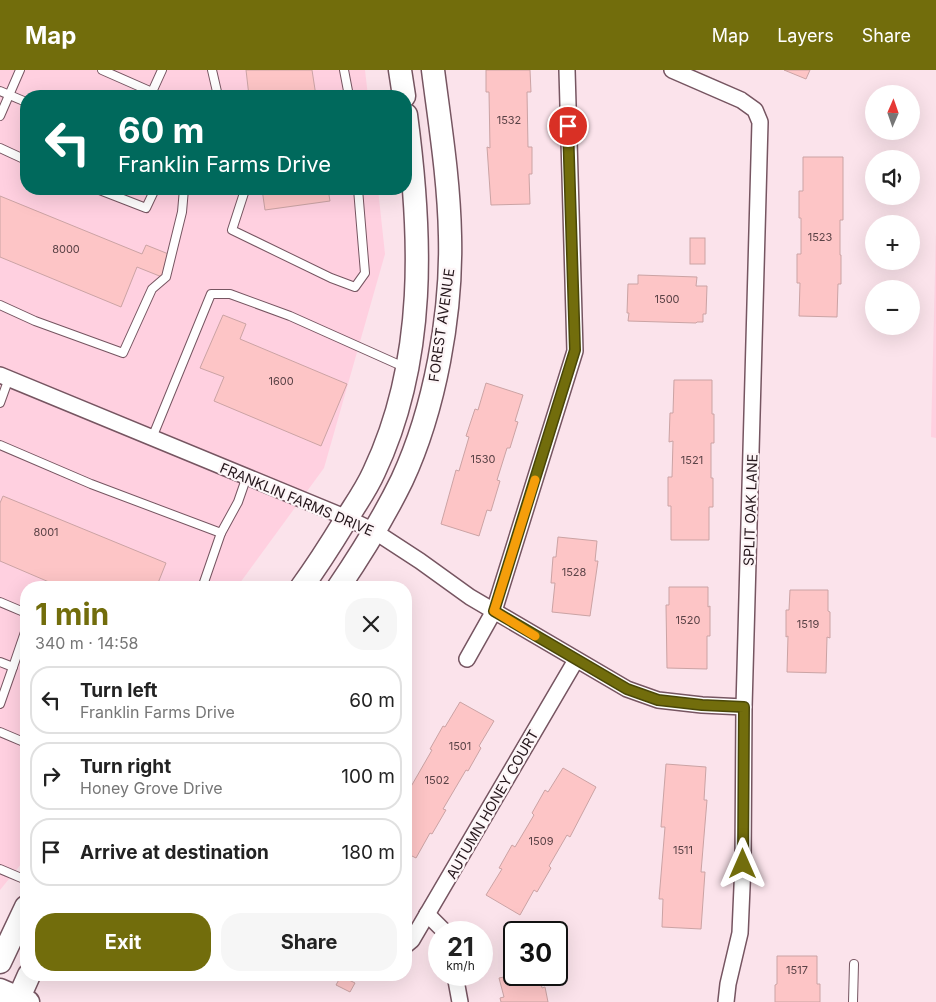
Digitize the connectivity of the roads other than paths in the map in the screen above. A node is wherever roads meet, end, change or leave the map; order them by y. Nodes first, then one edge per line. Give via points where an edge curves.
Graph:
1 (20, 70) edge
2 (102, 70) edge
3 (162, 70) edge
4 (212, 70) edge
5 (344, 70) edge
6 (400, 70) edge
7 (433, 70) edge
8 (567, 70) edge
9 (672, 70) edge
10 (147, 90) edge
11 (153, 90) edge
12 (217, 90) edge
13 (348, 90) edge
14 (403, 90) edge
15 (0, 91) edge
16 (9, 94) junction
17 (20, 99) edge
18 (0, 116) edge
19 (0, 148) edge
20 (20, 157) edge
21 (412, 166) edge
22 (112, 195) edge
23 (152, 195) edge
24 (183, 195) edge
25 (243, 195) edge
26 (358, 195) edge
27 (0, 306) edge
28 (407, 369) junction
29 (5, 376) edge
30 (0, 404) edge
31 (152, 438) junction
32 (0, 445) edge
33 (247, 476) junction
34 (347, 518) junction
35 (374, 531) junction
36 (221, 533) junction
37 (204, 581) edge
38 (306, 581) edge
39 (342, 581) edge
40 (0, 602) edge
41 (20, 610) edge
42 (494, 611) junction
43 (20, 647) edge
44 (467, 659) dead end
45 (576, 660) junction
46 (0, 662) edge
47 (13, 667) junction
48 (0, 704) edge
49 (744, 707) junction
50 (0, 732) edge
51 (20, 740) edge
52 (0, 869) edge
53 (20, 877) edge
54 (427, 914) junction
55 (20, 920) edge
56 (434, 921) edge
57 (412, 940) edge
58 (0, 962) edge
59 (854, 964) dead end
60 (26, 981) edge
61 (457, 986) edge
62 (16, 998) edge
63 (460, 1002) edge
64 (726, 1002) edge
65 (853, 1002) edge

1 - 16 lane
2 - 10 lane
3 - 11 lane
4 - 12 lane
5 - 13 lane
6 - 14 main road
7 - 35 main road, FOREST AVENUE via 448,185 449,291 434,385 418,437 402,479
8 - 42 street via 575,350
9 - 49 street, SPLIT OAK LANE via 741,100 755,110 760,122
15 - 16 lane
16 - 17 lane
16 - 18 lane
19 - 20 lane
21 - 28 main road, FOREST AVENUE via 418,240 416,301
22 - 23 lane via 146,208
24 - 27 lane via 166,277 152,289 123,353
25 - 26 lane via 232,230 355,288 365,273
28 - 31 lane via 290,316 230,294 211,294
28 - 34 main road, FOREST AVENUE via 393,424 375,471
29 - 30 lane
29 - 31 street, FRANKLIN FARMS DRIVE
31 - 33 street, FRANKLIN FARMS DRIVE
32 - 36 lane via 91,484
33 - 34 street, FRANKLIN FARMS DRIVE
33 - 36 lane via 238,502
34 - 35 street, FRANKLIN FARMS DRIVE
34 - 38 main road, FOREST AVENUE
35 - 39 main road, FOREST AVENUE
35 - 42 street, FRANKLIN FARMS DRIVE
36 - 37 lane
40 - 41 lane
42 - 44 street
42 - 45 street, FRANKLIN FARMS DRIVE
43 - 47 lane
45 - 49 street, FRANKLIN FARMS DRIVE via 627,689 658,700
45 - 54 street, AUTUMN HONEY COURT
46 - 47 lane
47 - 48 lane
49 - 64 street, SPLIT OAK LANE via 740,933
50 - 51 lane
52 - 53 lane
54 - 56 street
54 - 57 street, AUTUMN HONEY COURT
55 - 58 main road
59 - 65 lane
60 - 62 main road
61 - 63 street

